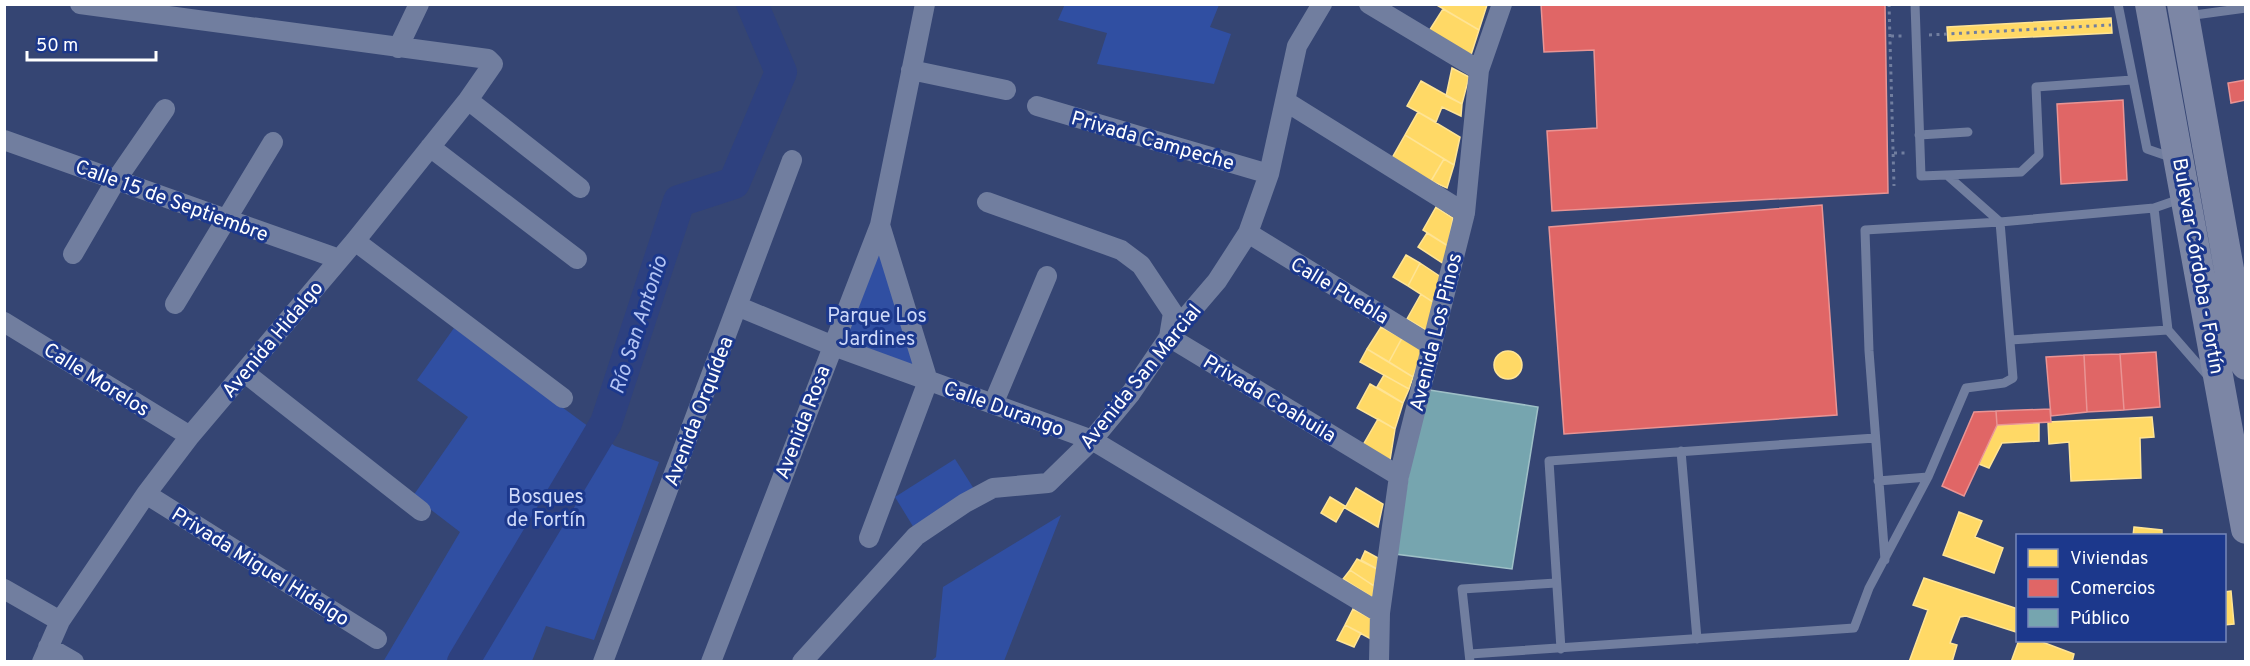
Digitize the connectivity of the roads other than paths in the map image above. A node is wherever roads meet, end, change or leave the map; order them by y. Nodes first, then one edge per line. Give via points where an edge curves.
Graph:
1 (80, 4) edge
2 (419, 4) edge
3 (924, 4) edge
4 (1322, 4) edge
5 (1369, 4) edge
6 (1502, 4) edge
7 (1915, 4) edge
8 (2118, 4) edge
9 (2150, 4) edge
10 (2234, 7) edge
11 (2246, 8) edge
12 (2184, 10) edge
13 (398, 48) junction
14 (911, 70) junction
15 (1479, 70) junction
16 (2132, 80) junction
17 (1006, 90) dead end
18 (468, 100) junction
19 (1285, 101) junction
20 (1037, 106) dead end
21 (165, 109) dead end
22 (1968, 132) dead end
23 (1920, 135) junction
24 (4, 140) edge
25 (273, 142) dead end
26 (430, 147) junction
27 (792, 160) dead end
28 (2180, 161) junction
29 (1269, 174) junction
30 (1948, 176) junction
31 (116, 180) junction
32 (580, 188) dead end
33 (2187, 196) junction
34 (987, 202) dead end
35 (2154, 208) junction
36 (1465, 213) junction
37 (226, 219) junction
38 (2000, 222) junction
39 (880, 225) junction
40 (1248, 233) junction
41 (355, 241) junction
42 (73, 254) dead end
43 (339, 259) junction
44 (577, 259) dead end
45 (1047, 276) dead end
46 (175, 304) dead end
47 (737, 306) junction
48 (4, 322) edge
49 (2168, 330) junction
50 (1169, 337) junction
51 (2010, 340) junction
52 (831, 345) junction
53 (1432, 346) junction
54 (2246, 366) edge
55 (245, 373) junction
56 (928, 381) junction
57 (2221, 392) junction
58 (563, 398) dead end
59 (994, 402) junction
60 (190, 436) junction
61 (1875, 438) junction
62 (1092, 440) junction
63 (1681, 451) junction
64 (1399, 476) junction
65 (1928, 477) junction
66 (1878, 481) junction
67 (146, 494) junction
68 (421, 511) dead end
69 (2246, 529) edge
70 (868, 538) dead end
71 (1886, 560) junction
72 (1556, 583) junction
73 (4, 589) edge
74 (1380, 613) junction
75 (60, 621) junction
76 (376, 639) dead end
77 (1697, 639) junction
78 (1561, 649) junction
79 (45, 654) edge
80 (1470, 658) edge
81 (75, 662) edge
82 (603, 662) edge
83 (711, 662) edge
84 (802, 662) edge
85 (1379, 662) edge

1 - 13 street
2 - 13 street
3 - 14 street, Avenida Rosa
4 - 19 street, Avenida San Marcial via 1298,46
5 - 15 street
6 - 15 street, Avenida Los Pinos
7 - 23 lane
8 - 16 lane
9 - 28 main road, Bulevar Córdoba - Fortín
10 - 11 lane
10 - 12 lane
12 - 54 main road, Bulevar Córdoba - Fortín
13 - 18 street, Avenida Hidalgo via 488,59 493,64
14 - 17 street
14 - 39 street, Avenida Rosa
15 - 36 street, Avenida Los Pinos
16 - 28 lane via 2147,149
16 - 30 lane via 2036,87 2039,155 2021,172
18 - 26 street, Avenida Hidalgo
18 - 32 street
19 - 29 street, Avenida San Marcial
19 - 36 street
20 - 29 street, Privada Campeche
21 - 31 street
22 - 23 lane
23 - 30 lane via 1921,176
24 - 31 street, Calle 15 de Septiembre
25 - 37 street
26 - 41 street, Avenida Hidalgo
26 - 44 street
27 - 47 street, Avenida Orquídea
28 - 33 main road, Bulevar Córdoba - Fortín
29 - 40 street, Avenida San Marcial
30 - 38 lane
31 - 37 street, Calle 15 de Septiembre
31 - 42 street
33 - 35 lane
33 - 57 main road, Bulevar Córdoba - Fortín
34 - 50 street via 1121,250 1142,265 1173,313
35 - 38 lane
35 - 49 lane
36 - 53 street, Avenida Los Pinos
37 - 43 street, Calle 15 de Septiembre
37 - 46 street
38 - 51 lane
38 - 61 lane via 1864,230
39 - 52 street, Avenida Rosa
39 - 56 street
40 - 50 street, Avenida San Marcial via 1217,281
40 - 53 street, Calle Puebla
41 - 43 street, Avenida Hidalgo
41 - 58 street
43 - 55 street, Avenida Hidalgo
45 - 59 street
47 - 52 street, Calle Durango
47 - 82 street, Avenida Orquídea
48 - 60 street, Calle Morelos
49 - 51 lane
49 - 57 lane
50 - 62 street, Avenida San Marcial via 1131,393
50 - 64 street, Privada Coahuila
51 - 65 lane via 2013,378 2004,383 1966,388
52 - 56 street, Calle Durango
52 - 83 street, Avenida Rosa
53 - 64 street, Avenida Los Pinos
55 - 60 street, Avenida Hidalgo
55 - 68 street
56 - 59 street, Calle Durango
56 - 70 street
57 - 69 main road, Bulevar Córdoba - Fortín
59 - 62 street, Calle Durango
60 - 67 street, Avenida Hidalgo
61 - 63 lane
61 - 66 lane
62 - 74 street, Calle Durango
62 - 84 street, Avenida San Marcial via 1048,483 993,488 916,536
63 - 72 lane via 1549,461
63 - 77 lane
64 - 74 street, Avenida Los Pinos
65 - 66 lane
65 - 71 lane
66 - 71 lane
67 - 75 street, Avenida Hidalgo
67 - 76 street, Privada Miguel Hidalgo
71 - 77 lane via 1869,588 1854,628
72 - 78 lane
72 - 80 lane via 1462,589
73 - 75 street
74 - 85 street, Avenida Los Pinos
75 - 79 street, Avenida Hidalgo
77 - 78 lane
78 - 80 lane
79 - 81 street

